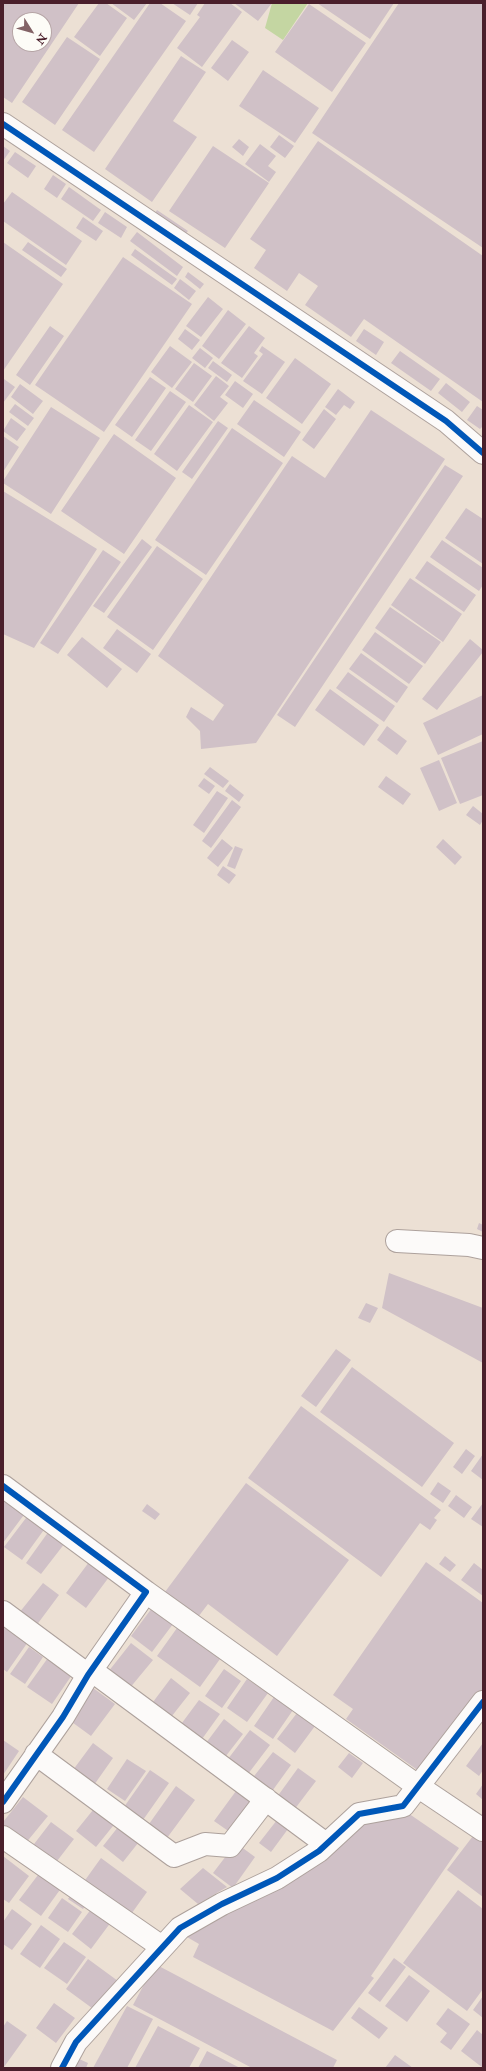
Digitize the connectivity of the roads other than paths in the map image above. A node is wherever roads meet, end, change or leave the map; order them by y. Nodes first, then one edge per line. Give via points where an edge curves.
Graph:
1 (3, 124) edge
2 (483, 454) edge
3 (396, 1241) dead end
4 (483, 1248) edge
5 (3, 1486) edge
6 (146, 1592) junction
7 (3, 1612) edge
8 (90, 1672) junction
9 (483, 1702) edge
10 (36, 1754) junction
11 (419, 1787) junction
12 (266, 1799) junction
13 (3, 1802) edge
14 (483, 1830) edge
15 (3, 1837) edge
16 (326, 1844) junction
17 (162, 1947) junction
18 (62, 2068) edge

1 - 2 street via 446,421
3 - 4 street
5 - 6 street
6 - 8 street
6 - 11 street
7 - 8 street
8 - 10 street via 63,1717
8 - 12 street
9 - 11 street
10 - 12 street via 174,1856 205,1844 230,1846
10 - 13 street
11 - 14 street
11 - 16 street via 403,1806 359,1814
12 - 16 street
15 - 17 street
16 - 17 street via 277,1878 222,1904 180,1928
17 - 18 street via 76,2042

